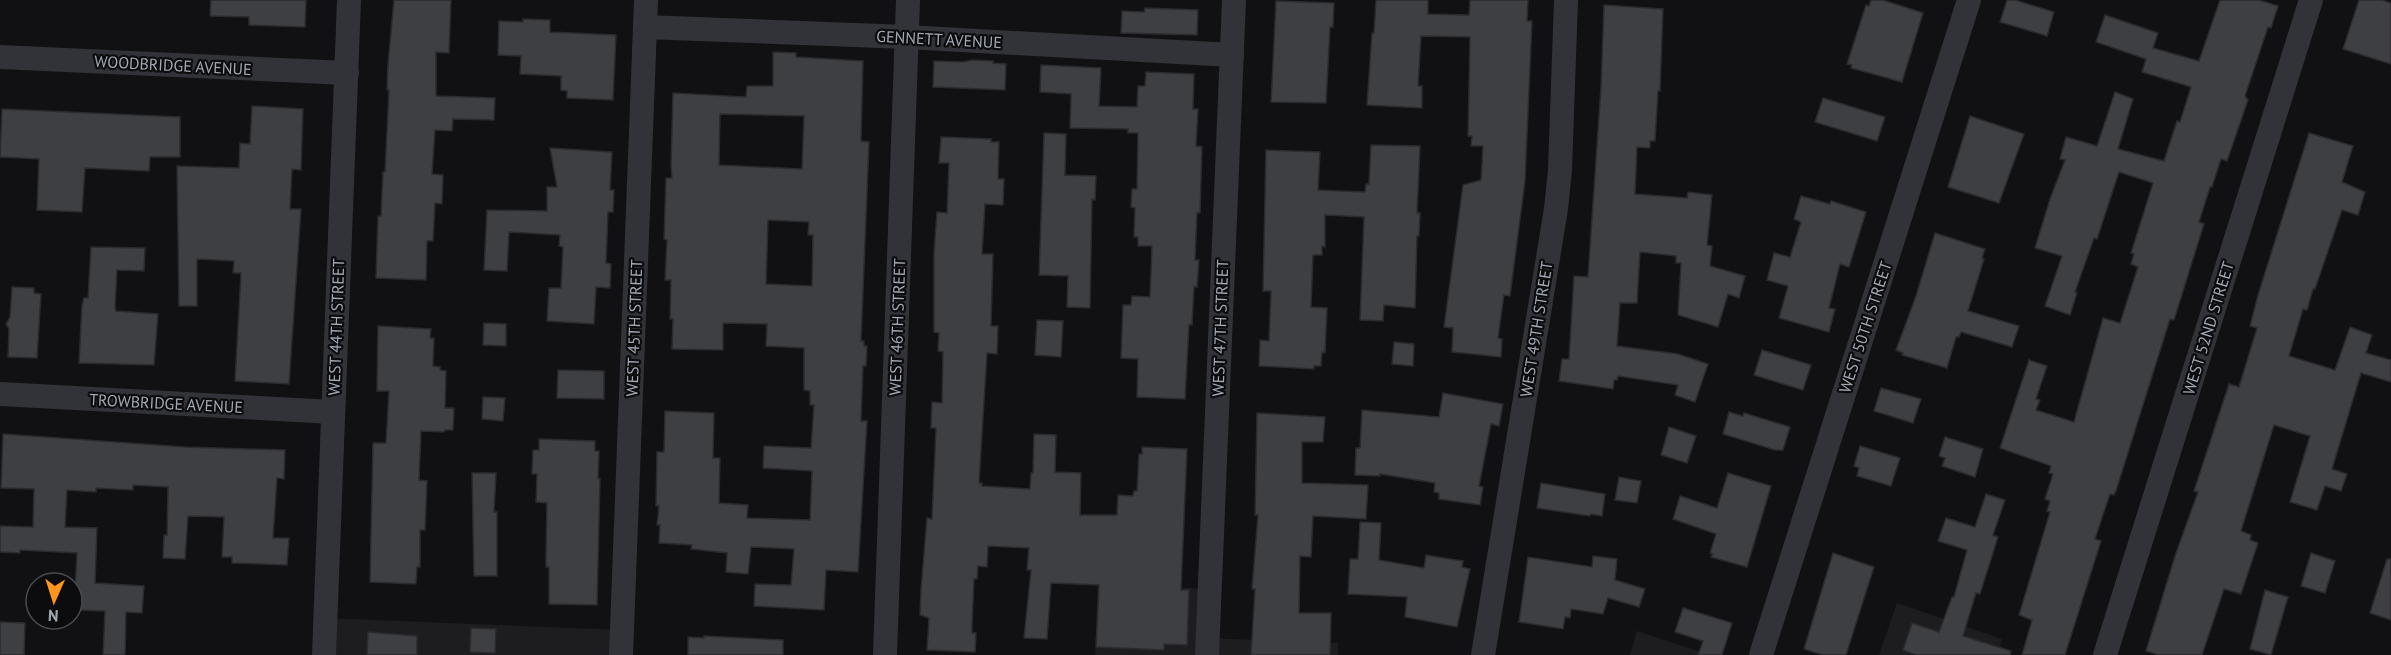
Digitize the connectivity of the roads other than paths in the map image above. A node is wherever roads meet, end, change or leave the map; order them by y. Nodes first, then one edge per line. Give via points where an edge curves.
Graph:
1 (349, 0) edge
2 (646, 0) edge
3 (908, 0) edge
4 (1234, 0) edge
5 (1566, 0) edge
6 (1969, 0) edge
7 (2311, 0) edge
8 (645, 27) junction
9 (907, 37) junction
10 (1232, 55) junction
11 (0, 57) edge
12 (347, 73) junction
13 (0, 394) edge
14 (333, 412) junction
15 (324, 655) edge
16 (621, 655) edge
17 (885, 655) edge
18 (1207, 655) edge
19 (1483, 655) edge
20 (1761, 655) edge
21 (2105, 655) edge

1 - 12 street, WEST 44TH STREET
2 - 8 street, WEST 45TH STREET
3 - 9 street, WEST 46TH STREET
4 - 10 street, WEST 47TH STREET
5 - 19 street, WEST 49TH STREET via 1556,209
6 - 20 street, WEST 50TH STREET
7 - 21 street, WEST 52ND STREET
8 - 9 street, GENNETT AVENUE
8 - 16 street, WEST 45TH STREET
9 - 10 street, GENNETT AVENUE
9 - 17 street, WEST 46TH STREET
10 - 18 street, WEST 47TH STREET
11 - 12 street, WOODBRIDGE AVENUE
12 - 14 street, WEST 44TH STREET
13 - 14 street, TROWBRIDGE AVENUE
14 - 15 street, WEST 44TH STREET

